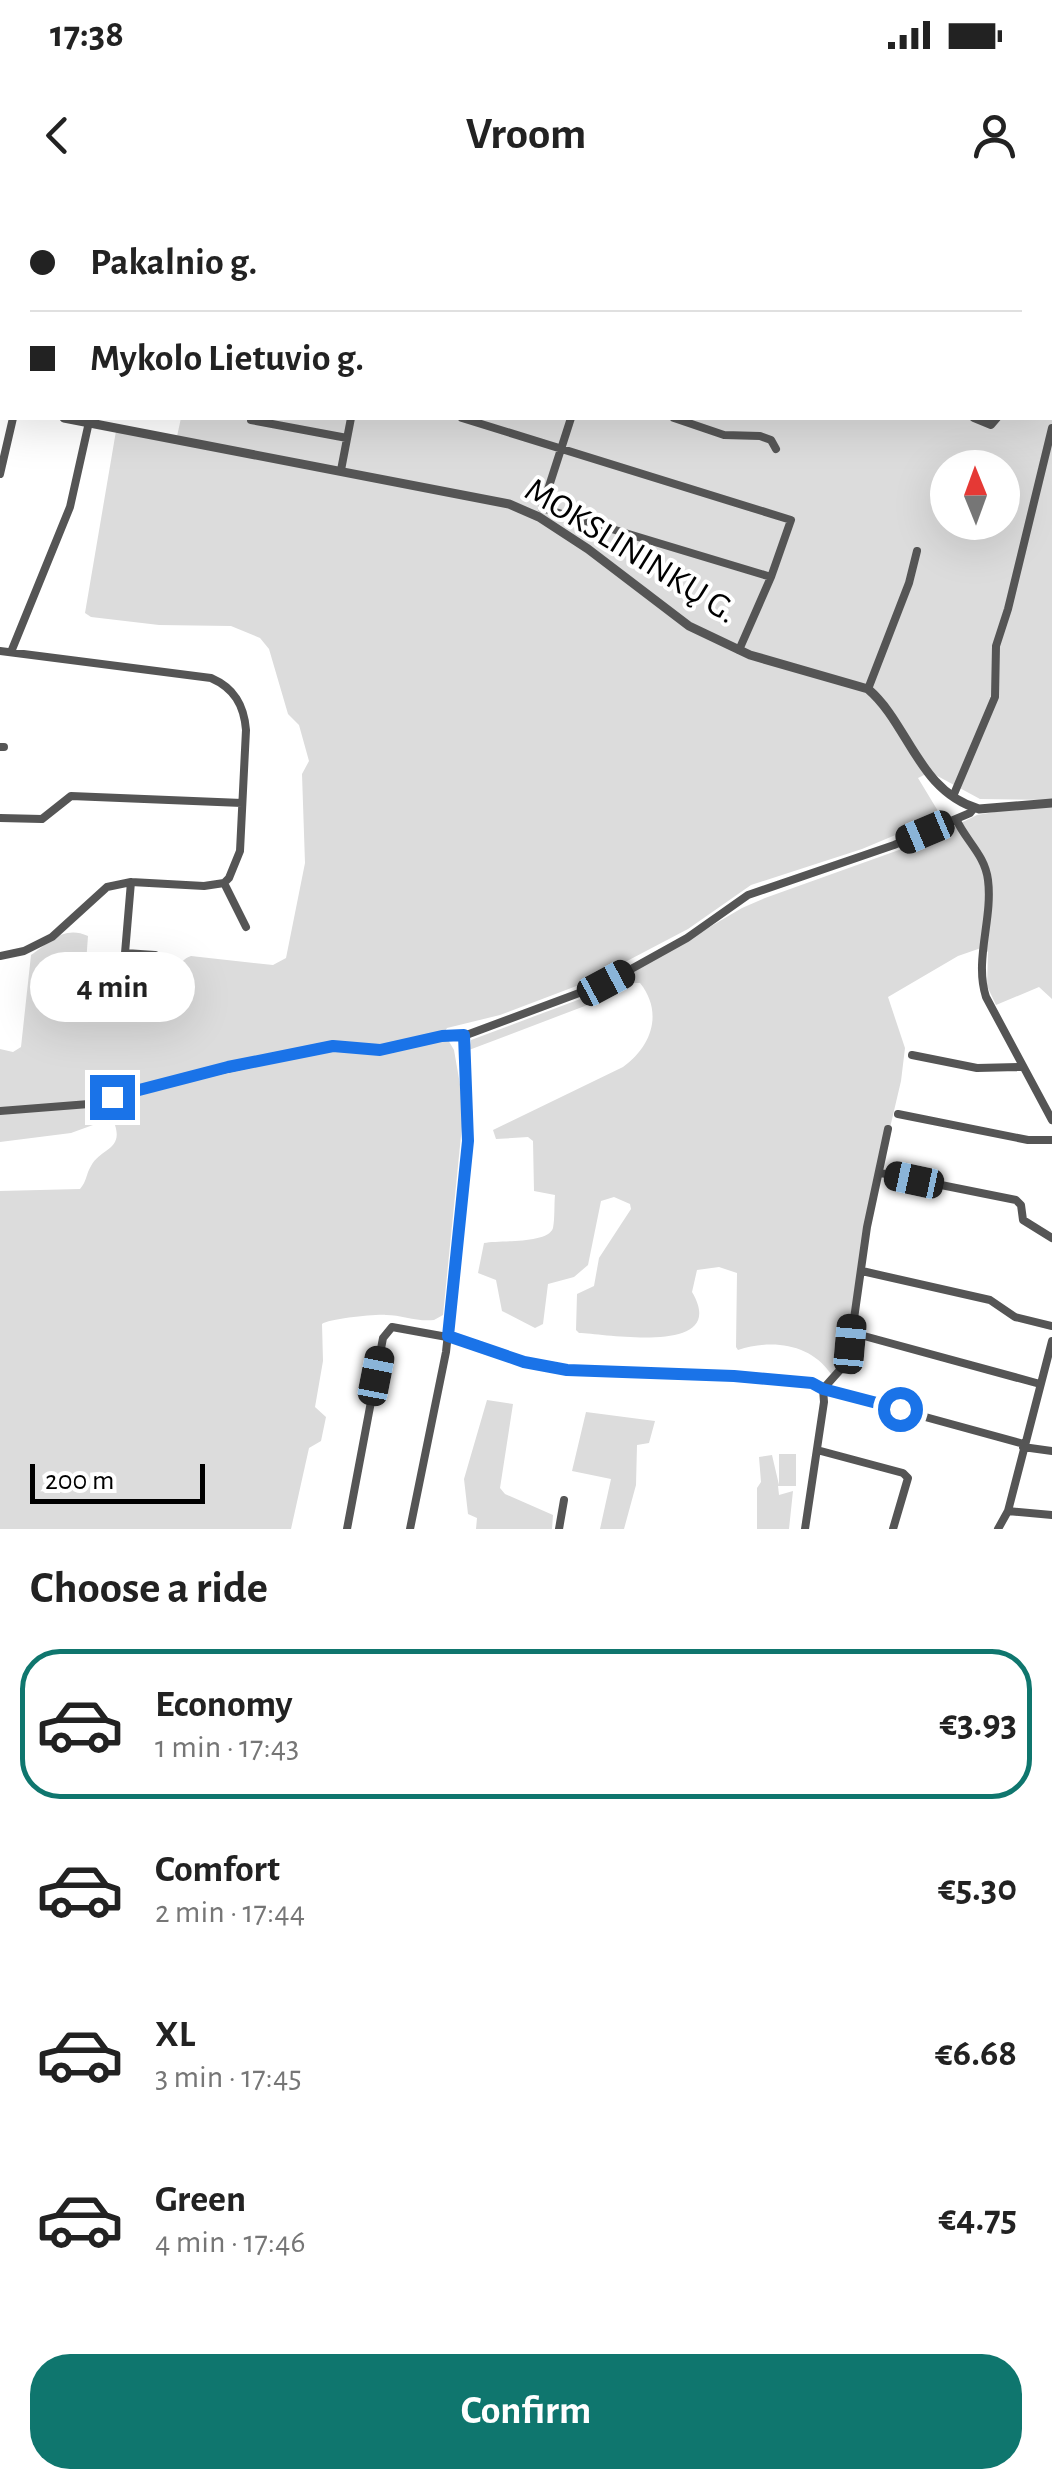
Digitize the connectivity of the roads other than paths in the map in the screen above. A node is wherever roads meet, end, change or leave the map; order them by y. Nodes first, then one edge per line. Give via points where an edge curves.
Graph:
1 (13, 420) edge
2 (76, 420) edge
3 (250, 420) dead end
4 (351, 420) edge
5 (469, 420) edge
6 (570, 420) edge
7 (680, 420) edge
8 (89, 422) junction
9 (1052, 428) edge
10 (347, 438) junction
11 (562, 446) junction
12 (776, 449) dead end
13 (341, 470) junction
14 (0, 474) edge
15 (540, 512) junction
16 (918, 551) dead end
17 (771, 577) junction
18 (738, 650) junction
19 (0, 651) edge
20 (11, 652) junction
21 (868, 689) junction
22 (954, 794) junction
23 (1052, 803) edge
24 (242, 804) junction
25 (974, 808) junction
26 (0, 818) edge
27 (956, 819) junction
28 (131, 882) junction
29 (224, 882) junction
30 (246, 927) dead end
31 (0, 956) edge
32 (155, 956) dead end
33 (464, 1035) junction
34 (912, 1055) dead end
35 (1021, 1067) junction
36 (0, 1111) edge
37 (898, 1114) dead end
38 (1052, 1120) edge
39 (888, 1129) dead end
40 (1052, 1140) edge
41 (881, 1173) junction
42 (1052, 1238) edge
43 (862, 1271) junction
44 (1052, 1326) edge
45 (448, 1336) junction
46 (864, 1336) dead end
47 (1052, 1342) edge
48 (1039, 1386) junction
49 (823, 1389) junction
50 (1049, 1392) dead end
51 (1023, 1446) junction
52 (816, 1450) junction
53 (1052, 1451) edge
54 (564, 1500) dead end
55 (1008, 1511) junction
56 (1052, 1516) edge
57 (347, 1529) edge
58 (410, 1529) edge
59 (559, 1529) edge
60 (805, 1529) edge
61 (893, 1529) edge
62 (998, 1529) edge

1 - 14 street
2 - 8 street, MOKSLININKŲ G.
3 - 10 street
4 - 10 street
5 - 11 street
6 - 11 street
7 - 12 street via 724,435 760,436
8 - 13 street, MOKSLININKŲ G.
8 - 20 street via 70,508
9 - 22 street via 998,637 994,696
10 - 13 street
11 - 15 street
11 - 17 street via 792,520
13 - 15 street, MOKSLININKŲ G.
15 - 17 street
15 - 18 street, MOKSLININKŲ G. via 680,620
16 - 21 street
17 - 18 street
18 - 21 street, MOKSLININKŲ G.
19 - 20 street
20 - 24 street via 194,674 223,684 245,720
21 - 22 street via 924,770
22 - 25 street
23 - 25 street
24 - 26 street via 71,796 42,819
24 - 29 street via 237,862
25 - 27 street
27 - 33 street via 748,895 687,938 595,988
27 - 35 street via 988,876 982,982
28 - 29 street
28 - 31 street via 98,892 42,942
28 - 32 street via 125,954
29 - 30 street
33 - 36 street via 380,1050 333,1046 89,1104
33 - 45 street via 468,1141
34 - 35 street via 977,1068
35 - 38 street
37 - 40 street
39 - 41 street
41 - 42 street via 1016,1200 1023,1220
41 - 43 street
43 - 44 street via 990,1300 1015,1317
43 - 49 street via 848,1361
45 - 49 street via 567,1370 734,1376
45 - 57 street via 397,1326 385,1332
45 - 58 street
46 - 48 street
47 - 48 street
48 - 50 street
48 - 51 street
49 - 51 street
49 - 52 street
51 - 53 street
51 - 55 street
52 - 60 street
52 - 61 street via 908,1478
54 - 59 street
55 - 56 street
55 - 62 street

